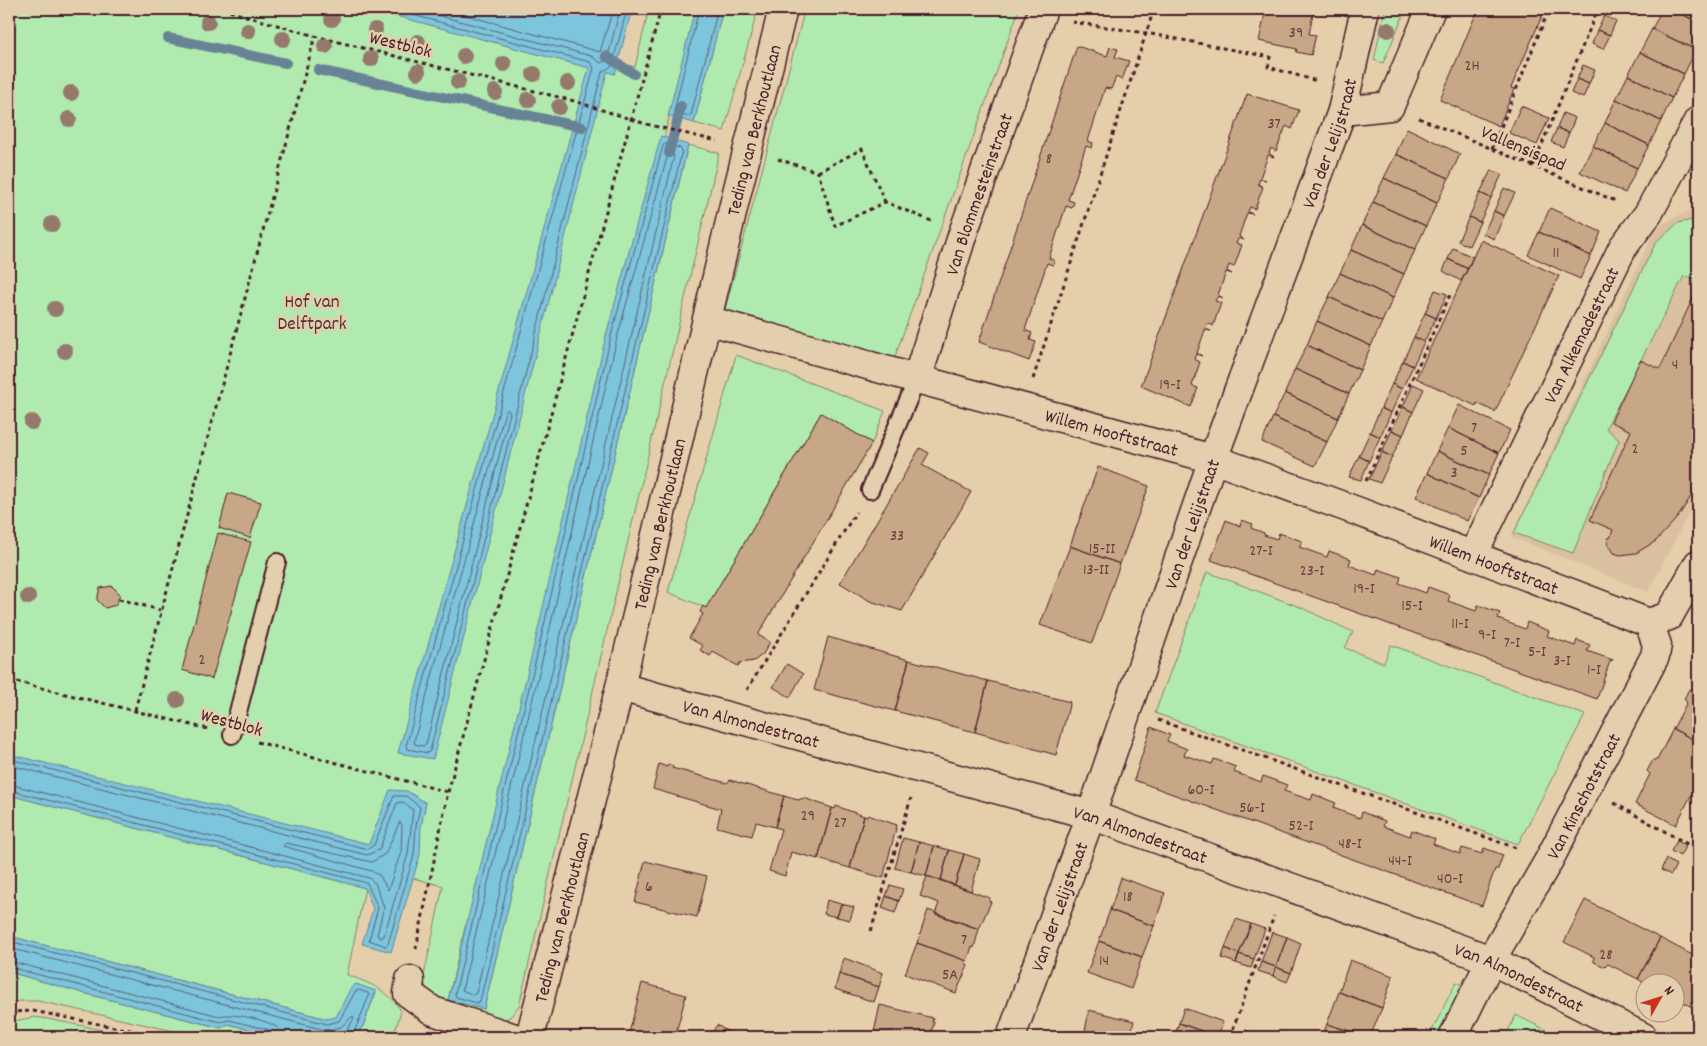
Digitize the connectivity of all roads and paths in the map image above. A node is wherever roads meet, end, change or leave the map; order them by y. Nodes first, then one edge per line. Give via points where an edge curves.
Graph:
1 (222, 9) edge
2 (661, 9) edge
3 (783, 9) edge
4 (1154, 9) edge
5 (1365, 9) edge
6 (1431, 9) edge
7 (1549, 9) edge
8 (1598, 9) edge
9 (1042, 13) edge
10 (1146, 33) junction
11 (316, 36) junction
12 (1344, 100) junction
13 (1390, 106) junction
14 (632, 120) junction
15 (1698, 121) edge
16 (701, 136) dead end
17 (1492, 149) junction
18 (749, 150) junction
19 (1533, 166) junction
20 (818, 172) junction
21 (885, 202) junction
22 (1648, 214) junction
23 (963, 233) junction
24 (1450, 294) dead end
25 (707, 320) junction
26 (917, 379) junction
27 (1023, 408) junction
28 (1213, 458) junction
29 (1364, 489) dead end
30 (870, 490) joint
31 (1473, 556) junction
32 (277, 562) dead end
33 (1698, 564) edge
34 (118, 599) dead end
35 (160, 610) junction
36 (1649, 623) junction
37 (9, 680) edge
38 (620, 687) junction
39 (1127, 709) junction
40 (135, 710) junction
41 (731, 716) junction
42 (232, 735) junction
43 (919, 770) junction
44 (1587, 787) junction
45 (448, 792) junction
46 (1091, 815) junction
47 (1698, 850) edge
48 (1549, 860) junction
49 (1285, 886) junction
50 (871, 931) dead end
51 (1491, 960) junction
52 (410, 980) joint
53 (9, 1012) edge
54 (165, 1037) edge
55 (512, 1037) edge
56 (530, 1037) edge
57 (1011, 1037) edge
58 (1230, 1037) edge
59 (1453, 1037) edge
60 (1643, 1037) edge

1 - 11 path, Westblok
2 - 14 path
3 - 18 street, Teding van Berkhoutlaan
4 - 10 path
5 - 12 street, Van der Lelijstraat
6 - 13 street
7 - 17 path
8 - 19 path
9 - 10 path
9 - 23 street, Van Blommesteinstraat
10 - 12 path via 1270,57 1268,67
10 - 27 path
11 - 14 path, Westblok via 574,101
11 - 35 path
12 - 13 street
12 - 28 street, Van der Lelijstraat
13 - 17 path, Vallensispad
14 - 16 path, Westblok
14 - 45 path
15 - 22 street, Van Alkemadestraat
17 - 19 path, Vallensispad
18 - 20 path
18 - 25 street, Teding van Berkhoutlaan
19 - 22 path, Vallensispad
20 - 21 path via 862,149
20 - 21 path via 836,226
21 - 23 path
22 - 31 street, Van Alkemadestraat via 1623,247
23 - 26 street, Van Blommesteinstraat
24 - 29 path
25 - 26 street, Willem Hooftstraat
25 - 38 street, Teding van Berkhoutlaan
26 - 27 street, Willem Hooftstraat
26 - 30 lane
27 - 28 street, Willem Hooftstraat
28 - 31 street, Willem Hooftstraat
28 - 39 street, Van der Lelijstraat
30 - 41 path
31 - 36 street, Willem Hooftstraat
32 - 42 lane
33 - 36 street via 1669,616
34 - 35 path
35 - 40 path
36 - 44 street, Van Kinschotstraat via 1657,645 1655,656
37 - 40 path, Westblok
38 - 41 street, Van Almondestraat
38 - 56 street, Teding van Berkhoutlaan
39 - 46 street, Van der Lelijstraat
39 - 48 path
40 - 42 path, Westblok
41 - 43 street, Van Almondestraat
42 - 45 path, Westblok
43 - 46 street, Van Almondestraat
43 - 50 path
44 - 47 path
44 - 48 street, Van Kinschotstraat
45 - 52 path
46 - 49 street, Van Almondestraat
46 - 57 street, Van der Lelijstraat
48 - 51 street, Van Kinschotstraat
49 - 51 street, Van Almondestraat
49 - 58 path
51 - 59 street, Van Kinschotstraat
51 - 60 street, Van Almondestraat
52 - 55 street via 408,992 433,1011
53 - 54 path via 33,1010

